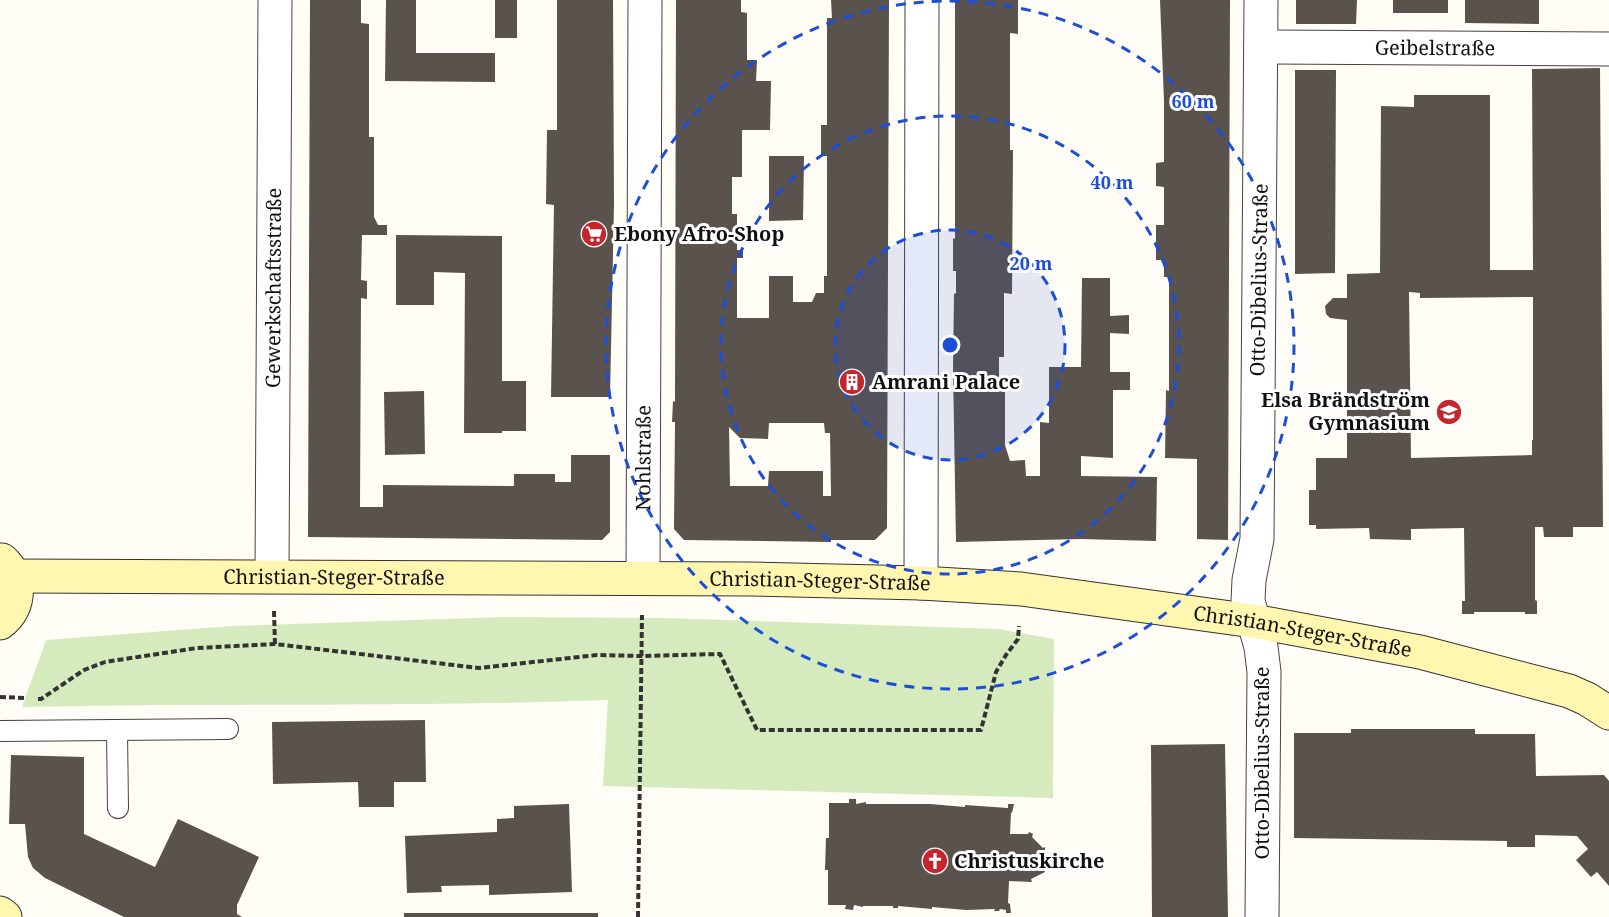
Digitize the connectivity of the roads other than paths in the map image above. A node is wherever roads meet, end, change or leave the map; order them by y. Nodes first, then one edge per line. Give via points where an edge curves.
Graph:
1 (275, 0) edge
2 (645, 0) edge
3 (922, 0) edge
4 (1261, 0) edge
5 (1261, 47) junction
6 (1609, 49) edge
7 (7, 567) edge
8 (272, 576) junction
9 (643, 578) junction
10 (921, 583) junction
11 (1253, 621) junction
12 (0, 623) edge
13 (1609, 713) edge
14 (228, 729) dead end
15 (0, 731) edge
16 (117, 731) junction
17 (118, 808) dead end
18 (0, 913) edge
19 (5, 917) edge
20 (1262, 917) edge

1 - 8 street, Gewerkschaftsstraße
2 - 9 street, Nohlstraße
3 - 10 street
4 - 5 street, Otto-Dibelius-Straße
5 - 6 street, Geibelstraße
5 - 11 street, Otto-Dibelius-Straße via 1257,538 1248,601
7 - 8 main road, Christian-Steger-Straße
7 - 12 main road via 17,589 15,603
8 - 9 main road, Christian-Steger-Straße
9 - 10 main road, Christian-Steger-Straße
10 - 11 main road, Christian-Steger-Straße via 1021,589
11 - 13 main road, Christian-Steger-Straße via 1420,652 1569,691
11 - 20 street, Otto-Dibelius-Straße via 1264,672
14 - 16 lane
15 - 16 lane
16 - 17 lane
18 - 19 main road

